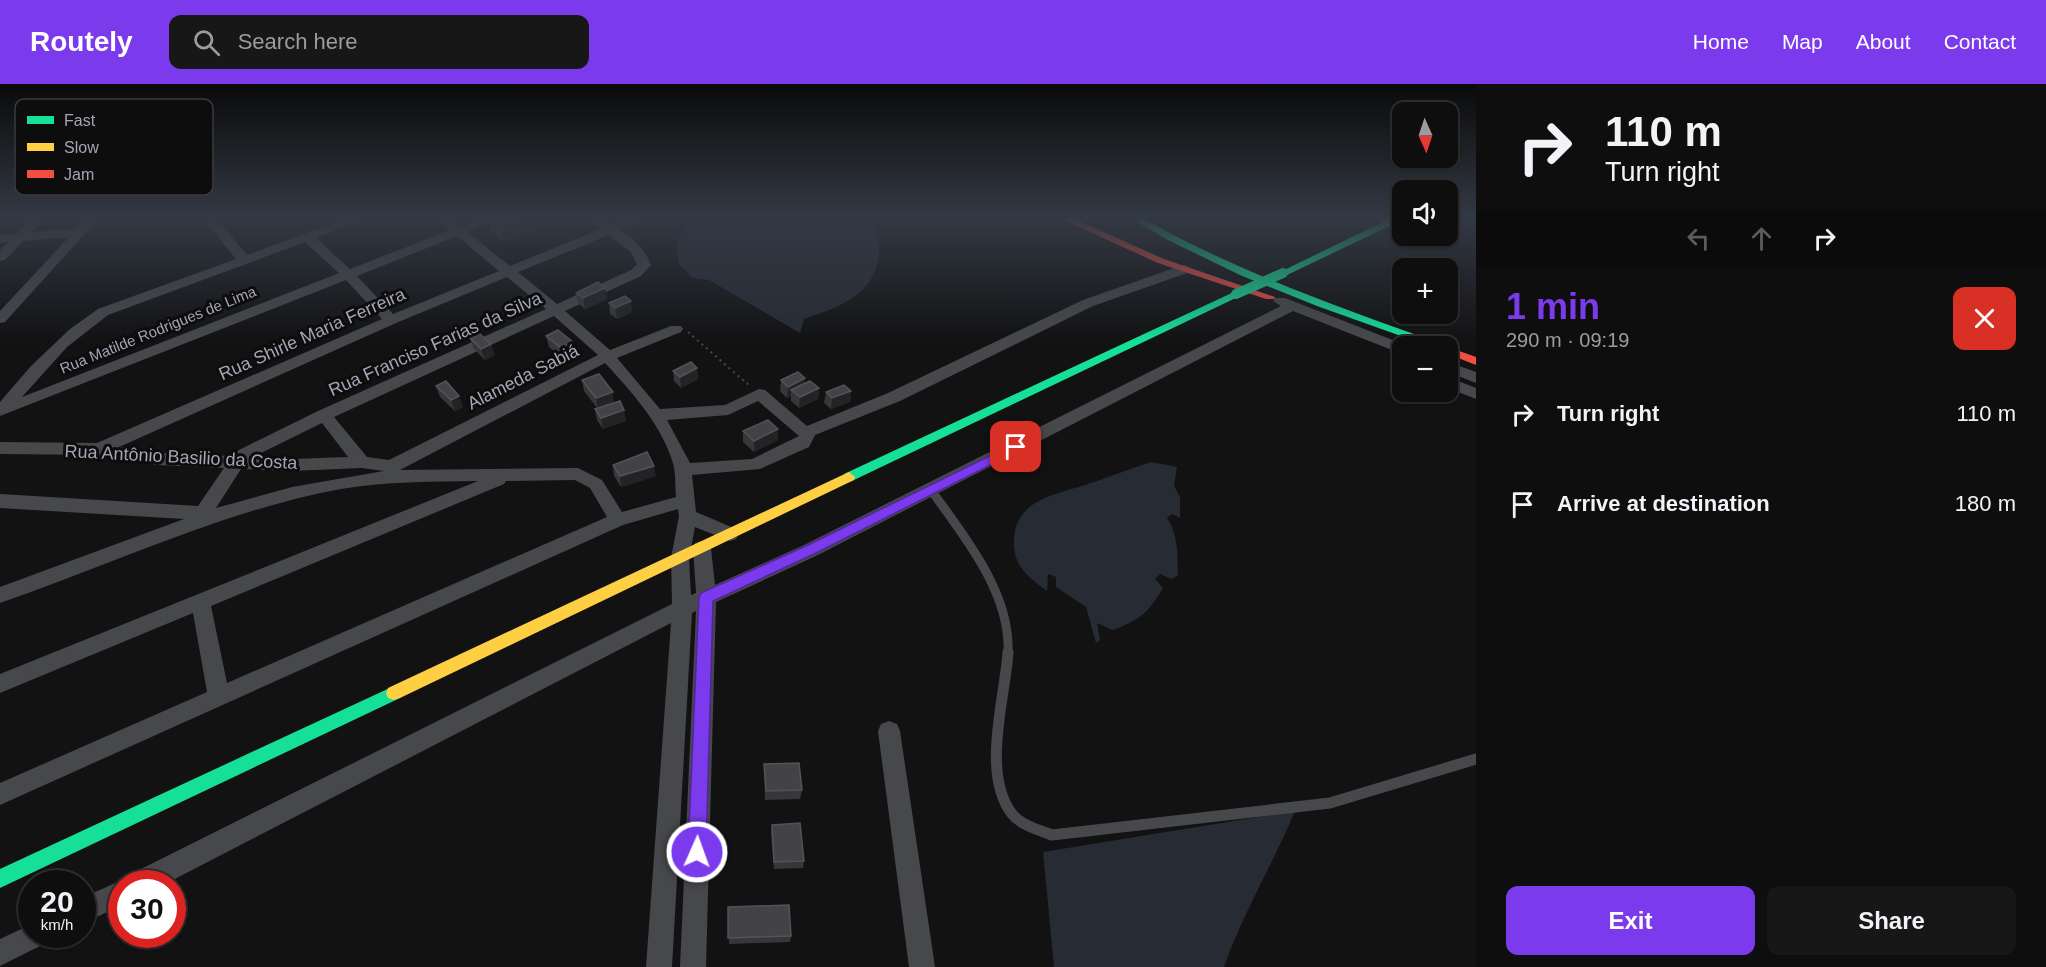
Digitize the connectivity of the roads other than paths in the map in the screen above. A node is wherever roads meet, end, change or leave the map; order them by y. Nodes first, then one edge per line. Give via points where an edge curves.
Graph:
1 (56, 258) edge
2 (331, 258) edge
3 (386, 258) edge
4 (490, 258) edge
5 (540, 258) edge
6 (642, 258) edge
7 (1159, 258) edge
8 (1212, 258) edge
9 (1218, 258) edge
10 (1314, 258) edge
11 (243, 259) edge
12 (1185, 269) junction
13 (507, 272) junction
14 (347, 273) junction
15 (1252, 277) junction
16 (20, 297) junction
17 (1270, 297) joint
18 (0, 299) edge
19 (1292, 306) junction
20 (555, 311) junction
21 (0, 319) edge
22 (391, 320) junction
23 (676, 329) road end
24 (1411, 336) edge
25 (1387, 343) junction
26 (1392, 345) edge
27 (1392, 349) edge
28 (1458, 354) edge
29 (608, 356) junction
30 (1476, 361) edge
31 (1458, 371) edge
32 (1476, 378) edge
33 (1458, 386) edge
34 (1476, 394) edge
35 (1, 411) edge
36 (324, 415) junction
37 (658, 415) junction
38 (806, 433) junction
39 (0, 448) edge
40 (99, 449) junction
41 (236, 462) junction
42 (362, 462) junction
43 (682, 470) junction
44 (392, 471) junction
45 (506, 476) junction
46 (931, 490) junction
47 (0, 501) edge
48 (32, 504) junction
49 (686, 509) junction
50 (0, 515) edge
51 (206, 515) junction
52 (618, 520) junction
53 (730, 534) junction
54 (702, 548) junction
55 (680, 558) junction
56 (0, 595) edge
57 (706, 597) junction
58 (201, 603) junction
59 (682, 608) junction
60 (0, 684) edge
61 (219, 697) junction
62 (889, 731) dead end
63 (1476, 759) edge
64 (0, 794) edge
65 (166, 870) edge
66 (0, 879) edge
67 (18, 944) edge
68 (0, 953) edge
69 (659, 967) edge
70 (693, 967) edge
71 (922, 967) edge

1 - 16 street
2 - 14 street
3 - 14 street, Rua Matilde Rodrigues de Lima
4 - 13 street
5 - 13 street, Rua Shirle Maria Ferreira
6 - 20 street, Rua Franciso Farias da Silva via 644,266 636,273
7 - 12 main road
8 - 15 main road
9 - 15 main road
10 - 53 main road, bridge
11 - 35 street via 123,303 88,321
12 - 17 main road
12 - 38 street via 1088,303 894,397
13 - 20 street
13 - 22 street, Rua Shirle Maria Ferreira
14 - 22 street
14 - 35 street, Rua Matilde Rodrigues de Lima
15 - 24 main road
16 - 18 street
16 - 21 street
17 - 19 street
19 - 25 street
19 - 46 street
20 - 29 street
20 - 36 street, Rua Franciso Farias da Silva
22 - 40 street, Rua Shirle Maria Ferreira
23 - 29 street, Alameda Sabiá
25 - 26 street
25 - 27 street
28 - 30 main road
29 - 37 street
29 - 44 street, Alameda Sabiá
31 - 32 street
33 - 34 street
36 - 41 street, Rua Franciso Farias da Silva
36 - 42 street
37 - 38 street via 728,410 759,394
37 - 43 street via 680,456
38 - 43 street via 803,443 754,465
39 - 40 street, Rua Antônio Basilio da Costa
40 - 41 street, Rua Antônio Basilio da Costa via 157,459
41 - 42 street, Rua Antônio Basilio da Costa
41 - 51 street
42 - 44 street, Rua Antônio Basilio da Costa
43 - 49 street
44 - 45 street, Rua Antônio Basilio da Costa
44 - 51 street
45 - 52 street, Rua Antônio Basilio da Costa via 578,474 589,478
45 - 58 street
46 - 57 street
46 - 63 lane via 990,585 1006,626 1008,655 998,745 999,789 1011,813 1023,824 1052,835 1330,803
47 - 48 street
48 - 50 street
48 - 51 street
49 - 52 street
49 - 53 street
49 - 55 street
51 - 56 street
52 - 61 street
53 - 54 main road
54 - 55 main road
54 - 57 street
55 - 59 street
55 - 66 main road
57 - 59 street
57 - 70 street
58 - 60 street
58 - 61 street
59 - 65 street
59 - 69 street
61 - 64 street
62 - 71 street
67 - 68 street

